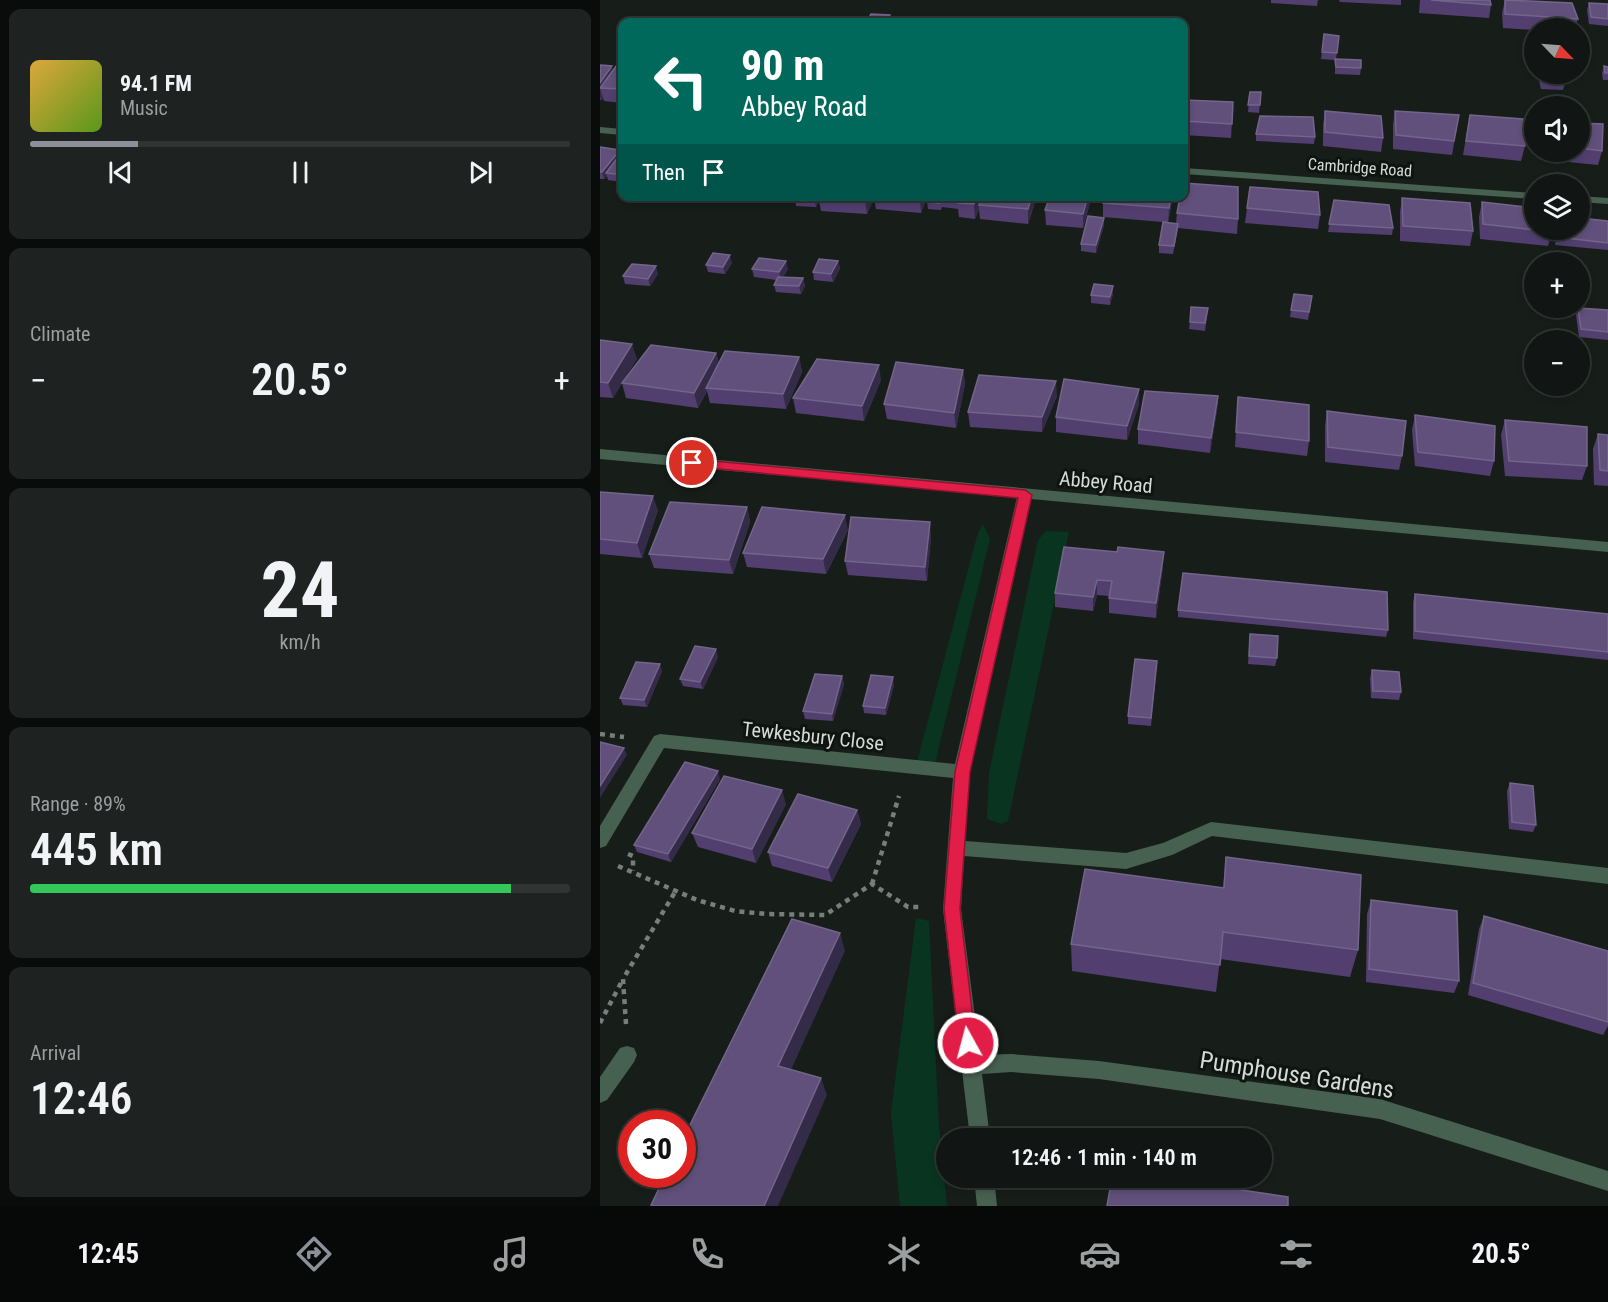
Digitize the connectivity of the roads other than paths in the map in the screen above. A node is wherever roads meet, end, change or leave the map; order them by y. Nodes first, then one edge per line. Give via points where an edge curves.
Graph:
1 (600, 130) edge
2 (618, 132) edge
3 (1188, 171) edge
4 (1524, 195) edge
5 (1590, 200) edge
6 (1608, 201) edge
7 (600, 454) edge
8 (1025, 495) junction
9 (1608, 548) edge
10 (962, 772) junction
11 (600, 841) edge
12 (956, 848) junction
13 (1608, 876) edge
14 (627, 1055) road end
15 (970, 1065) junction
16 (600, 1093) edge
17 (979, 1128) edge
18 (1608, 1180) edge
19 (985, 1188) edge
20 (987, 1206) edge

1 - 2 street
3 - 4 street, Cambridge Road
5 - 6 street
7 - 8 street, Abbey Road
8 - 9 street, Abbey Road
8 - 10 street
10 - 11 street, Tewkesbury Close via 660,741
10 - 12 street
12 - 13 street via 1126,861 1166,850 1211,829
12 - 15 street via 952,909
14 - 16 street
15 - 17 street
15 - 18 street, Pumphouse Gardens via 1011,1063 1099,1070 1380,1109
19 - 20 street

